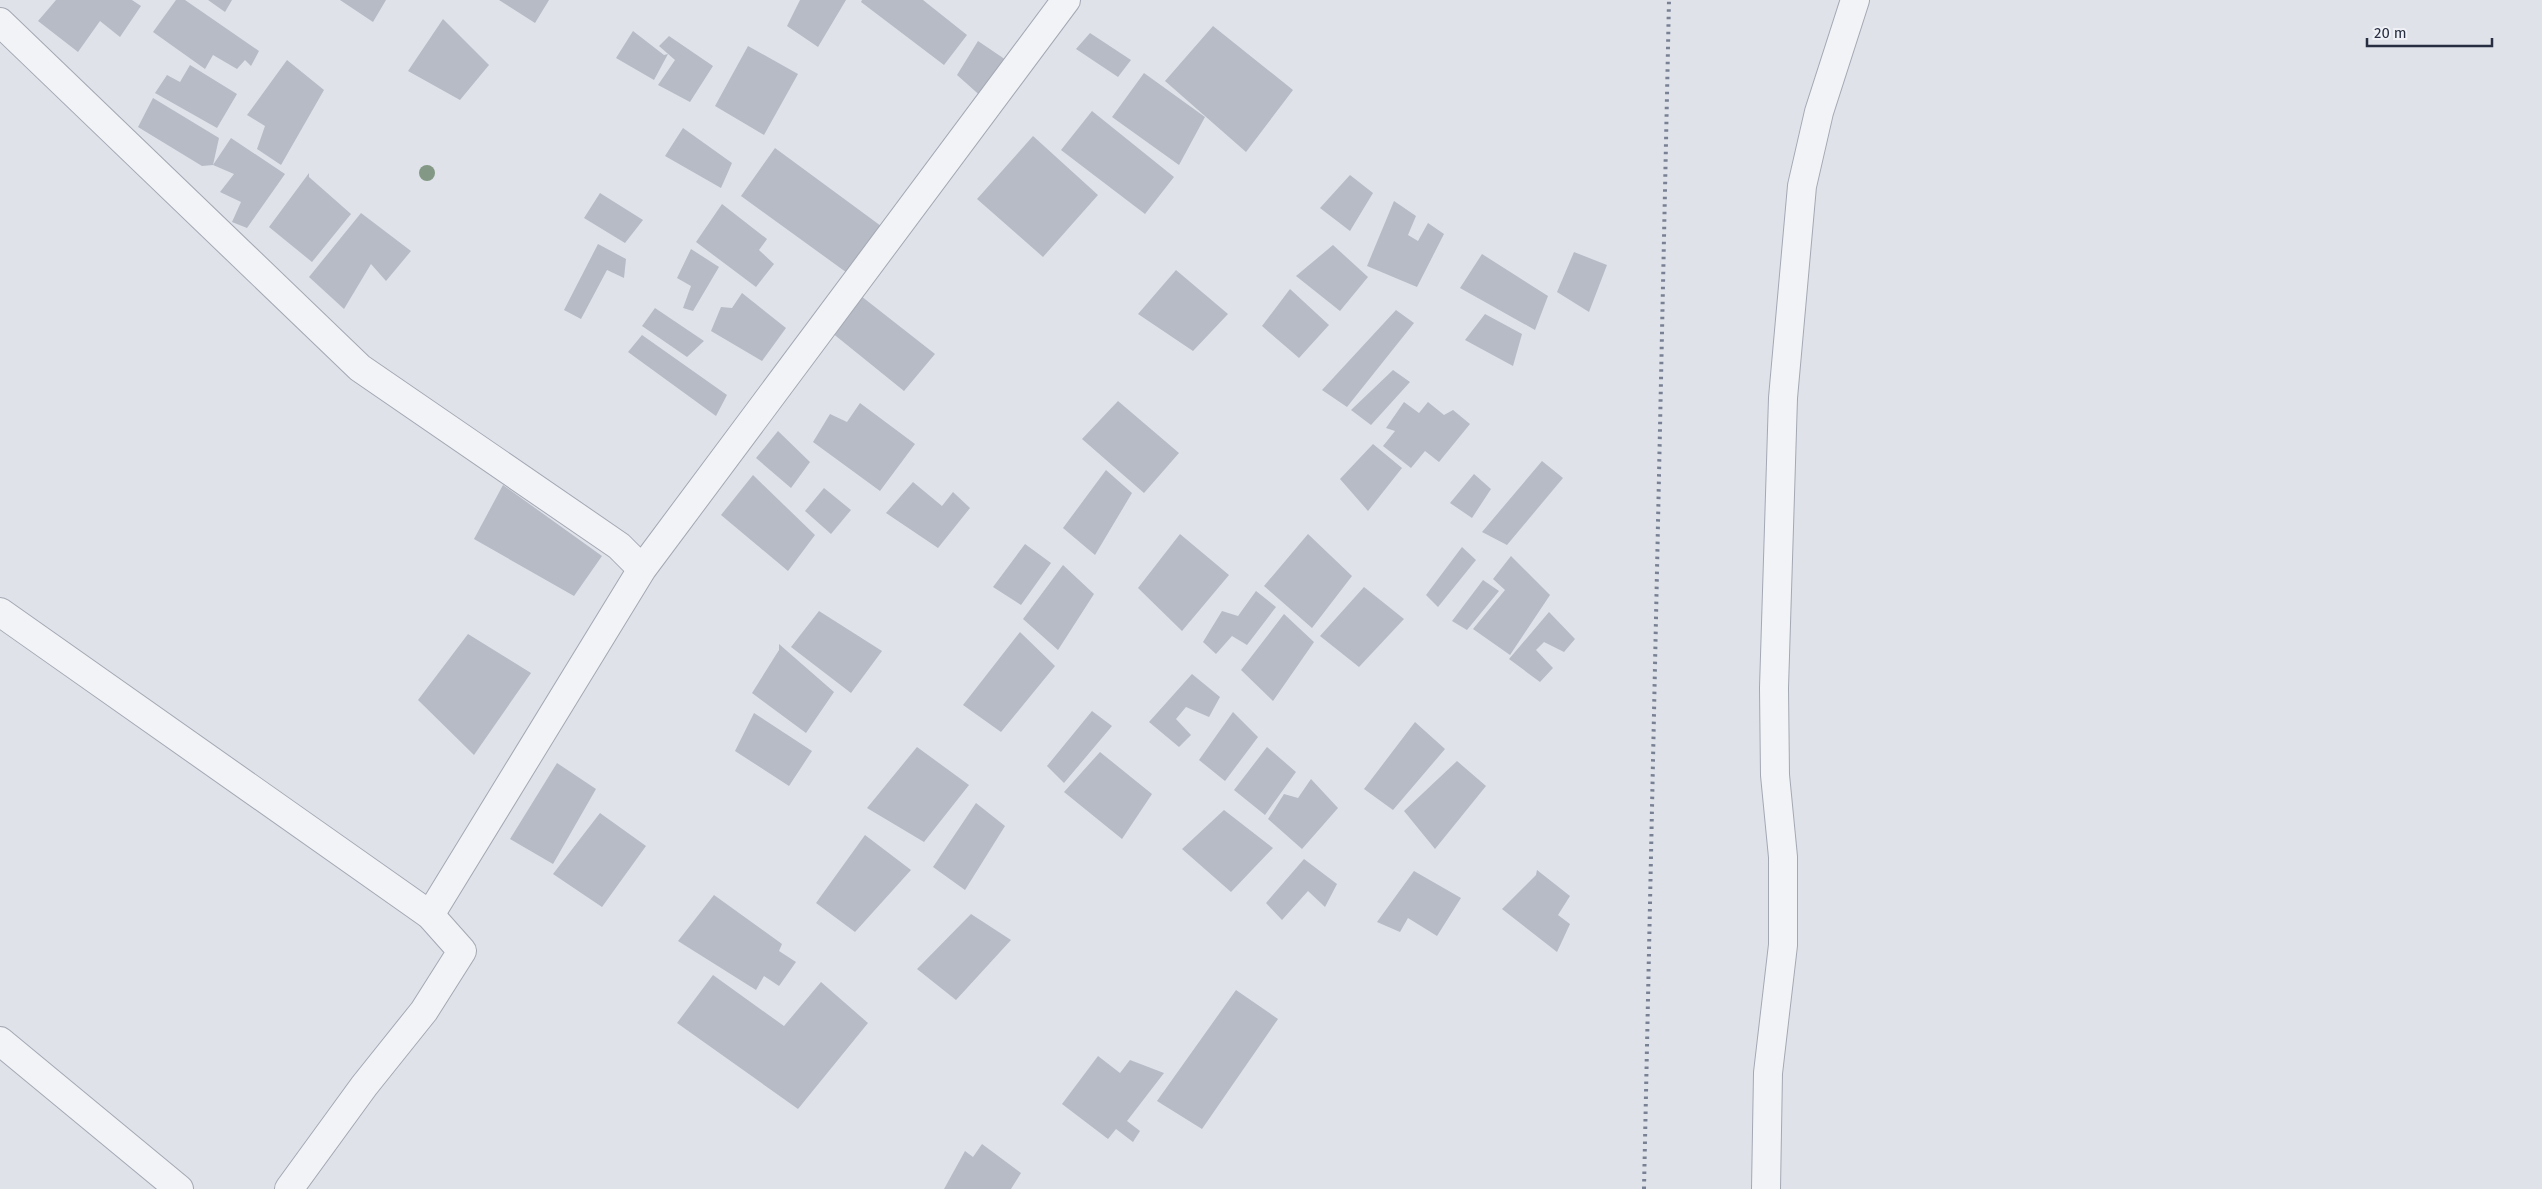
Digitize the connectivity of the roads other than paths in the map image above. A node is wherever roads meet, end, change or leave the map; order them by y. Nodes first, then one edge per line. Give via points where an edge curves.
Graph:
1 (1066, 0) edge
2 (1854, 0) edge
3 (0, 22) edge
4 (642, 569) junction
5 (0, 612) edge
6 (430, 915) junction
7 (0, 1041) edge
8 (178, 1189) edge
9 (290, 1189) edge
10 (1766, 1189) edge

1 - 4 street
2 - 10 street via 1818,112 1802,186 1783,398 1774,688 1775,775 1783,857 1783,945 1768,1073
3 - 4 street via 360,368 620,546
4 - 6 street
5 - 6 street
6 - 9 street via 462,951 424,1011 364,1086
7 - 8 street

